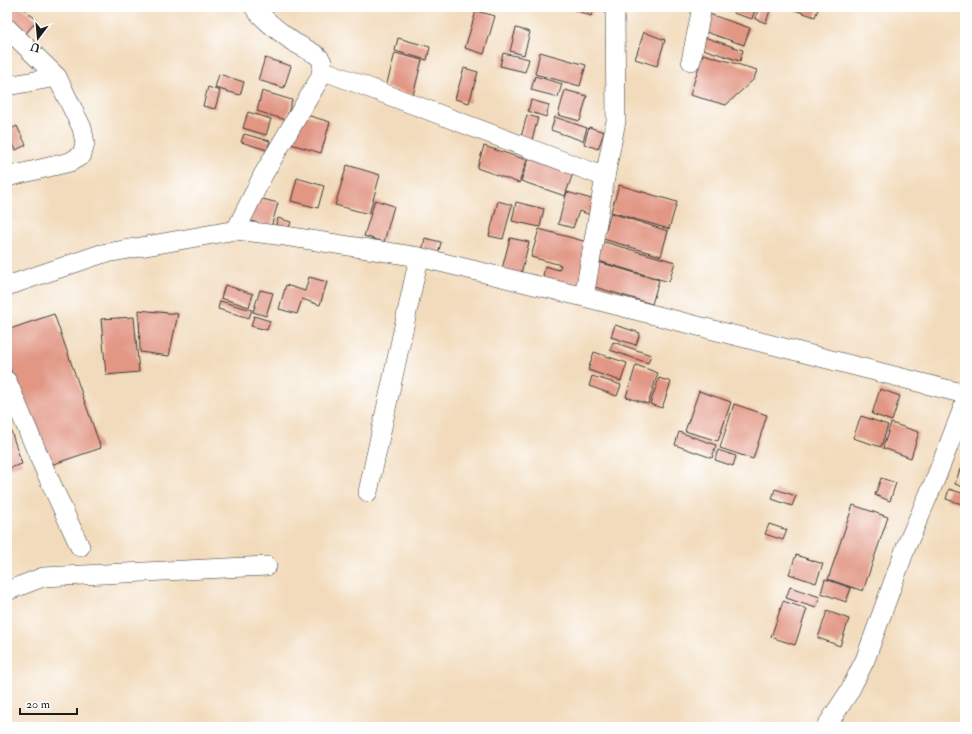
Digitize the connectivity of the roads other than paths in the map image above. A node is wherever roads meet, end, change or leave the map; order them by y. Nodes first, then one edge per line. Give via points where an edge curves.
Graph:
1 (254, 7) edge
2 (617, 7) edge
3 (702, 7) edge
4 (7, 28) edge
5 (691, 61) dead end
6 (322, 70) junction
7 (57, 77) junction
8 (7, 86) edge
9 (7, 177) edge
10 (605, 177) junction
11 (236, 230) junction
12 (419, 257) junction
13 (7, 286) edge
14 (584, 297) junction
15 (7, 381) edge
16 (965, 394) edge
17 (965, 403) edge
18 (368, 492) dead end
19 (80, 546) dead end
20 (267, 566) dead end
21 (7, 591) edge
22 (826, 727) edge

1 - 6 street via 292,41 319,57
2 - 10 street via 616,121
3 - 5 street
4 - 7 street
6 - 10 street
6 - 11 street via 320,78 263,175
7 - 8 street
7 - 9 street via 82,128 85,143 82,155 70,162
10 - 14 street
11 - 12 street
11 - 13 street via 100,254
12 - 14 street
12 - 18 street
14 - 16 street
15 - 19 street
17 - 22 street via 906,547 865,660 849,692
20 - 21 street via 43,577

